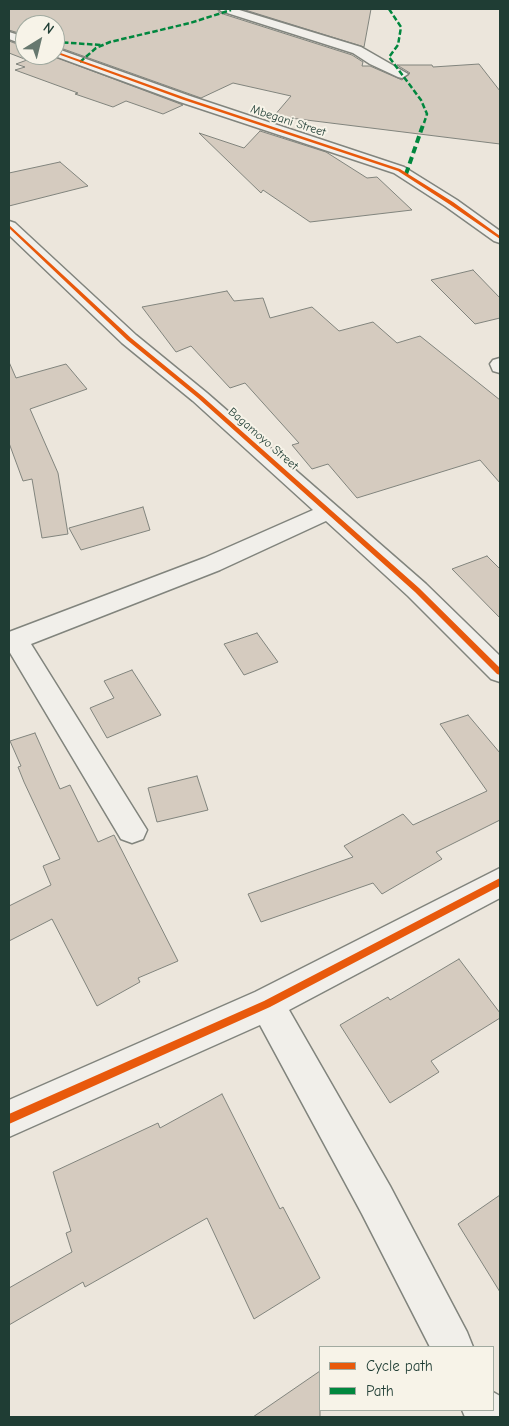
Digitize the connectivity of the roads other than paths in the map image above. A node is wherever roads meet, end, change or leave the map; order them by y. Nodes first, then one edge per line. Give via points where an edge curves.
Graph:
1 (225, 9) edge
2 (65, 56) edge
3 (402, 74) dead end
4 (9, 226) edge
5 (500, 238) edge
6 (329, 511) junction
7 (12, 640) edge
8 (500, 672) edge
9 (132, 830) dead end
10 (500, 882) edge
11 (267, 1004) junction
12 (9, 1119) edge
13 (451, 1346) edge

1 - 3 street via 357,50 374,62
2 - 5 street, Mbegani Street via 400,170
4 - 6 street, Bagamoyo Street via 130,339
6 - 7 street via 212,564
6 - 8 street, Bagamoyo Street via 417,590
7 - 9 street
10 - 11 street
11 - 12 street
11 - 13 street via 376,1200

